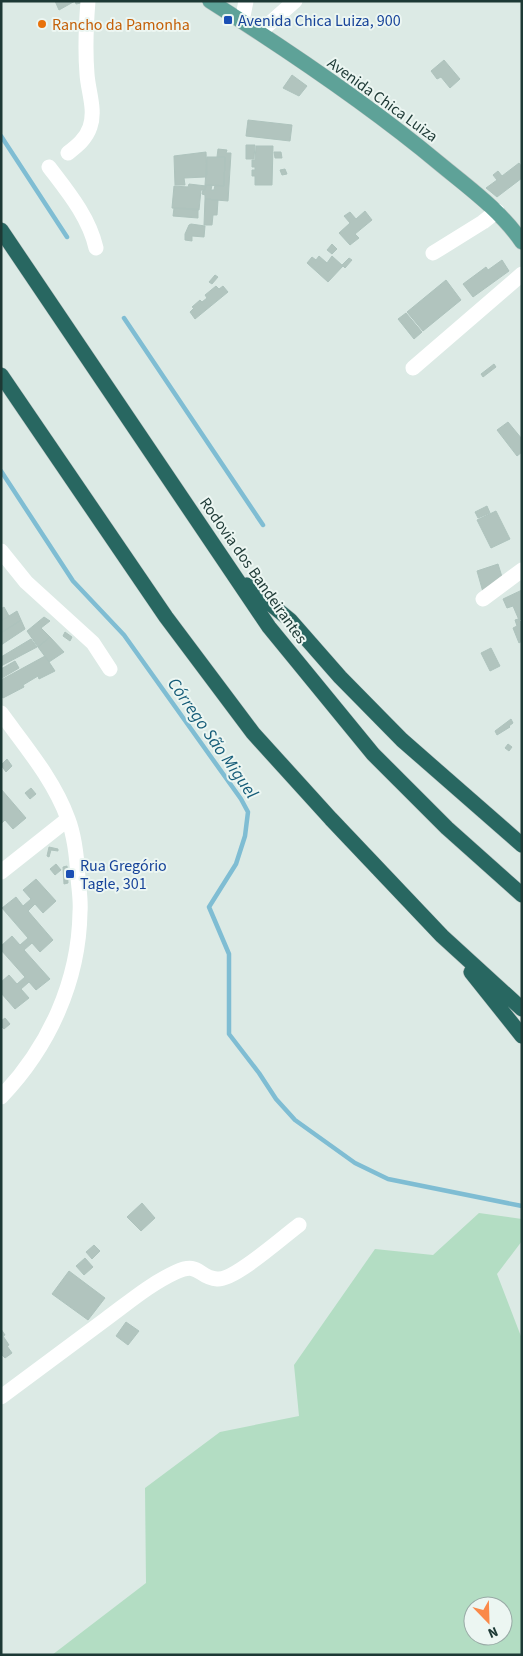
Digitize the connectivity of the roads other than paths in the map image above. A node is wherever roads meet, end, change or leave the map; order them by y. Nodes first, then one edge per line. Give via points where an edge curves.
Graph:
1 (88, 1) edge
2 (210, 1) edge
3 (246, 1) edge
4 (295, 1) edge
5 (242, 21) junction
6 (260, 32) junction
7 (68, 154) dead end
8 (49, 167) dead end
9 (497, 211) junction
10 (1, 230) edge
11 (522, 242) edge
12 (96, 248) dead end
13 (432, 252) dead end
14 (522, 274) edge
15 (413, 368) dead end
16 (1, 375) edge
17 (1, 551) edge
18 (522, 570) edge
19 (233, 574) junction
20 (483, 599) dead end
21 (110, 669) dead end
22 (1, 713) edge
23 (68, 819) junction
24 (522, 845) edge
25 (1, 872) edge
26 (522, 895) edge
27 (442, 936) junction
28 (522, 1009) edge
29 (522, 1036) edge
30 (1, 1097) edge
31 (299, 1224) dead end
32 (1, 1397) edge

1 - 7 street via 86,36 92,107 90,126 82,142
2 - 5 main road, Avenida Chica Luiza
3 - 5 street
4 - 6 street
5 - 6 main road, Avenida Chica Luiza
6 - 9 main road, Avenida Chica Luiza via 398,129
8 - 12 street via 76,203
9 - 11 main road, Avenida Chica Luiza
9 - 13 street
10 - 19 highway, Rodovia dos Bandeirantes
14 - 15 street
16 - 27 highway via 166,616 253,733
17 - 21 street via 26,582 90,640
18 - 20 street
19 - 24 highway via 290,620 402,740
19 - 26 highway, Rodovia dos Bandeirantes via 269,627 373,754
22 - 23 street via 48,779
23 - 25 street
23 - 30 street via 76,856 80,911 74,965 54,1022 39,1050
27 - 28 highway
27 - 29 highway
31 - 32 street via 251,1263 219,1280 208,1278 198,1269 187,1268 174,1273 143,1291

